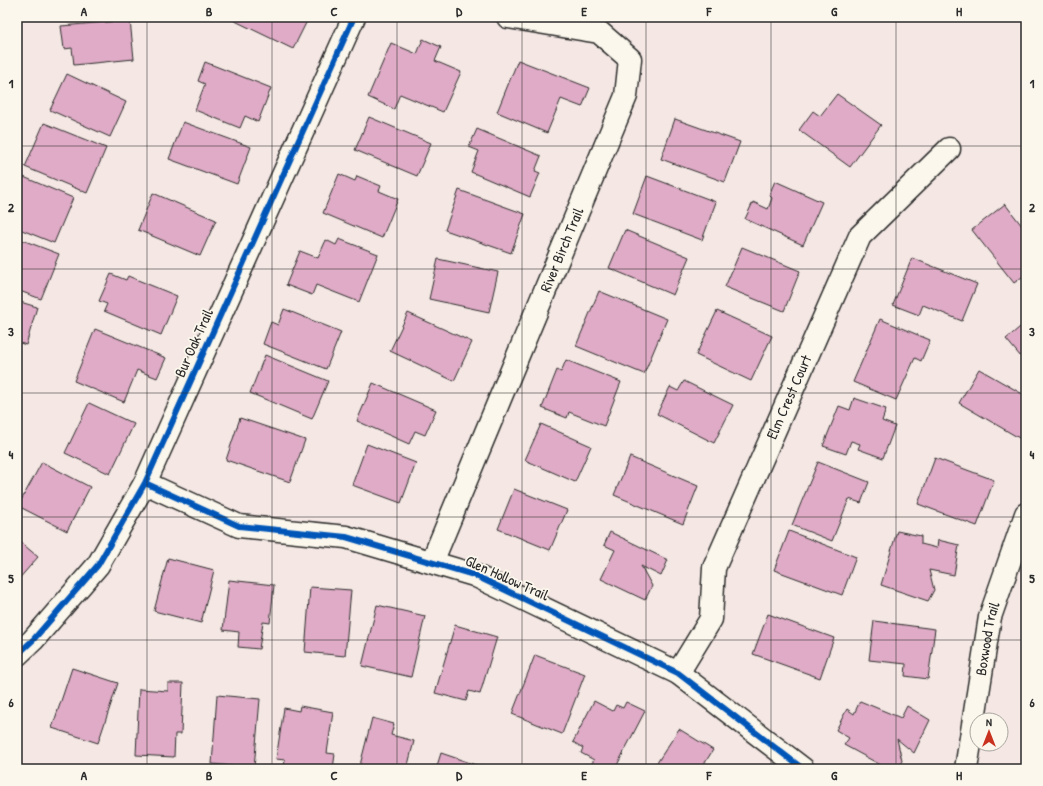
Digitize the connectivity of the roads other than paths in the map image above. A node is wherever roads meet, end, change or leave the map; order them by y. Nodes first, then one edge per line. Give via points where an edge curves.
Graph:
1 (354, 17) edge
2 (508, 17) edge
3 (949, 149) dead end
4 (145, 483) junction
5 (1026, 514) edge
6 (432, 562) junction
7 (17, 654) edge
8 (678, 673) junction
9 (803, 769) edge
10 (966, 769) edge

1 - 4 street, Bur Oak Trail
2 - 6 street, River Birch Trail via 600,32 630,59 626,96
3 - 8 street, Elm Crest Court via 860,236 714,568 711,619
4 - 6 street, Glen Hollow Trail via 239,526 346,537
4 - 7 street, Bur Oak Trail via 98,566 34,640
5 - 10 street, Boxwood Trail via 990,617
6 - 8 street, Glen Hollow Trail via 474,575
8 - 9 street, Glen Hollow Trail

